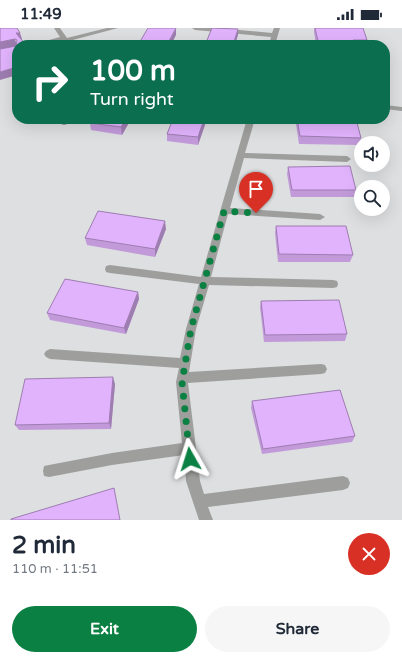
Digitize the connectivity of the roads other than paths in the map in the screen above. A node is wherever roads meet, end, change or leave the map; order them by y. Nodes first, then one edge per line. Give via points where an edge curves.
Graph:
1 (57, 28) edge
2 (115, 28) edge
3 (195, 28) edge
4 (277, 28) edge
5 (275, 36) junction
6 (65, 40) edge
7 (70, 40) edge
8 (274, 40) edge
9 (390, 108) edge
10 (402, 109) edge
11 (249, 124) edge
12 (240, 155) junction
13 (347, 159) dead end
14 (224, 211) junction
15 (320, 217) dead end
16 (110, 269) dead end
17 (204, 282) junction
18 (333, 284) dead end
19 (50, 354) dead end
20 (185, 363) junction
21 (321, 369) dead end
22 (182, 378) junction
23 (189, 448) junction
24 (49, 471) dead end
25 (343, 483) dead end
26 (200, 501) junction
27 (206, 520) edge

1 - 6 street
2 - 7 street
3 - 5 street
4 - 5 street
5 - 8 street
9 - 10 street
11 - 12 street
12 - 13 street
12 - 14 street
14 - 15 street
14 - 17 street
16 - 17 street
17 - 18 street
17 - 20 street
19 - 20 street
20 - 22 street
21 - 22 street
22 - 23 street
23 - 24 street
23 - 26 street via 193,481
25 - 26 street
26 - 27 street

